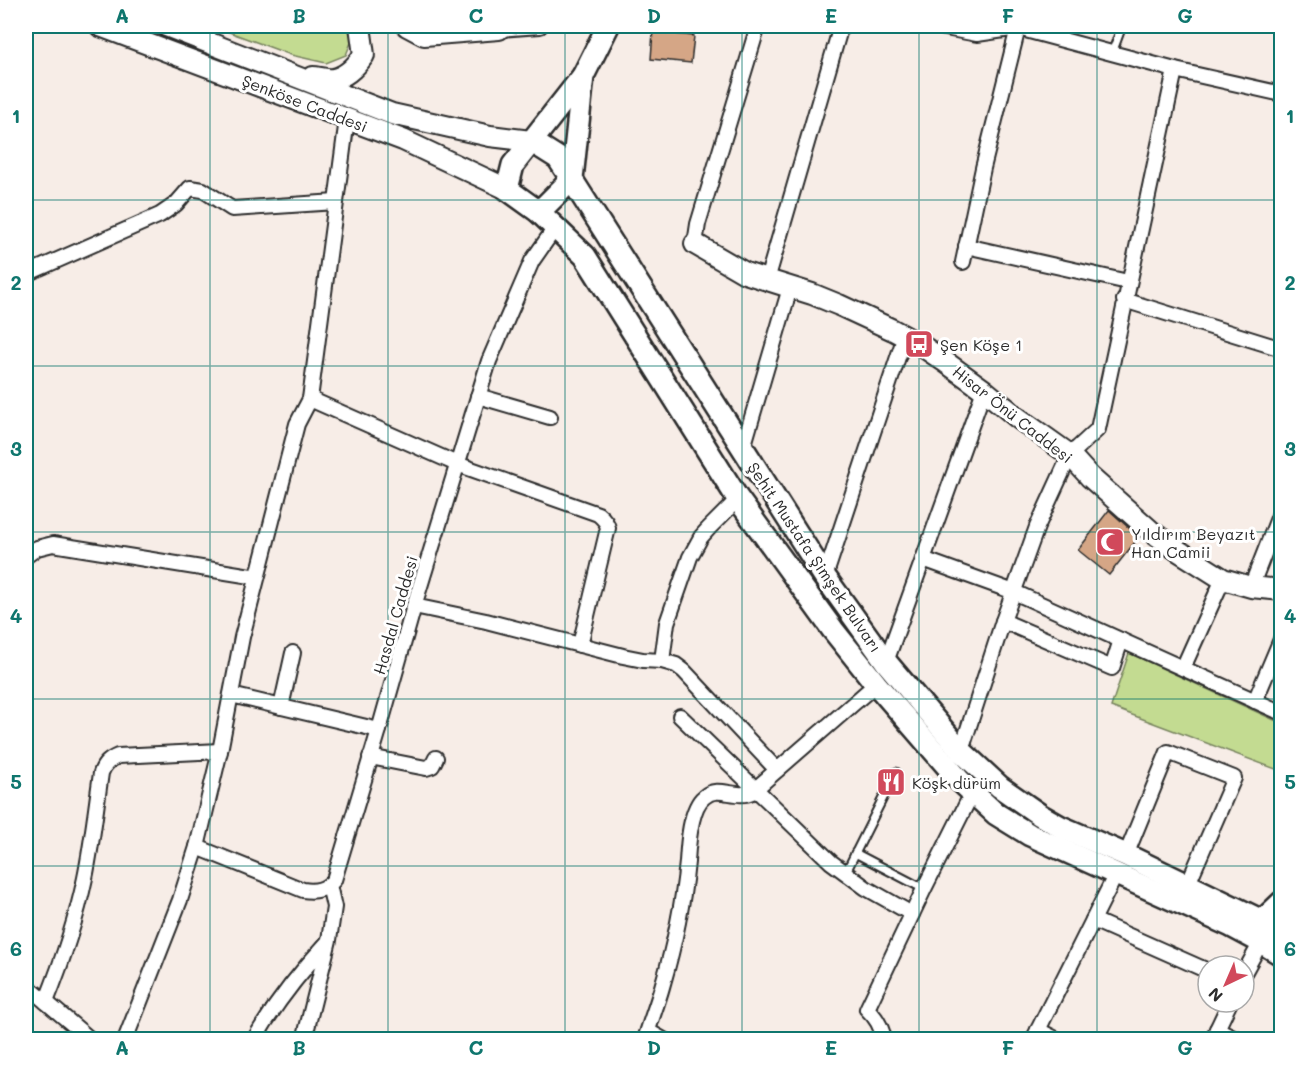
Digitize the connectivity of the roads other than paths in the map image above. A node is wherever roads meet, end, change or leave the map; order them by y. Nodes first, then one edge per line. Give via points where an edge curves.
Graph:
1 (100, 26) edge
2 (166, 26) edge
3 (360, 26) edge
4 (407, 26) edge
5 (540, 26) edge
6 (608, 26) edge
7 (758, 26) edge
8 (841, 26) edge
9 (937, 26) edge
10 (1122, 26) edge
11 (494, 27) edge
12 (1018, 28) junction
13 (1112, 53) junction
14 (1175, 70) junction
15 (289, 73) junction
16 (583, 76) junction
17 (1281, 94) edge
18 (347, 119) junction
19 (531, 141) junction
20 (572, 179) junction
21 (507, 189) junction
22 (336, 202) junction
23 (539, 212) junction
24 (555, 228) junction
25 (695, 244) joint
26 (966, 246) junction
27 (963, 262) dead end
28 (26, 274) edge
29 (767, 280) junction
30 (1128, 282) junction
31 (790, 288) junction
32 (1124, 300) junction
33 (905, 336) junction
34 (1281, 349) edge
35 (984, 390) junction
36 (478, 396) junction
37 (310, 399) junction
38 (550, 417) dead end
39 (743, 448) junction
40 (1070, 455) junction
41 (457, 464) junction
42 (738, 499) junction
43 (1281, 508) edge
44 (26, 556) edge
45 (923, 559) junction
46 (825, 577) junction
47 (257, 578) junction
48 (1222, 579) junction
49 (1251, 587) junction
50 (1281, 590) edge
51 (1014, 592) junction
52 (414, 606) junction
53 (1003, 621) junction
54 (1281, 637) edge
55 (1120, 640) junction
56 (580, 645) junction
57 (292, 653) dead end
58 (662, 661) junction
59 (886, 662) junction
60 (1183, 668) junction
61 (876, 684) junction
62 (231, 695) junction
63 (1255, 701) junction
64 (281, 707) junction
65 (1281, 713) edge
66 (680, 716) dead end
67 (379, 730) junction
68 (220, 751) junction
69 (961, 751) junction
70 (370, 757) junction
71 (436, 758) dead end
72 (948, 767) junction
73 (777, 770) junction
74 (896, 772) dead end
75 (755, 790) junction
76 (972, 794) junction
77 (197, 847) junction
78 (855, 854) junction
79 (1121, 865) junction
80 (845, 874) junction
81 (329, 885) junction
82 (1187, 886) junction
83 (924, 889) junction
84 (1281, 902) edge
85 (912, 914) junction
86 (1093, 920) junction
87 (1261, 931) junction
88 (1281, 934) edge
89 (329, 940) junction
90 (1252, 954) edge
91 (1281, 956) edge
92 (1196, 965) edge
93 (26, 985) edge
94 (46, 1002) junction
95 (1224, 1014) edge
96 (1214, 1034) edge
97 (646, 1035) edge
98 (1036, 1035) edge
99 (91, 1040) edge
100 (125, 1040) edge
101 (254, 1040) edge
102 (304, 1040) edge
103 (664, 1040) edge
104 (884, 1040) edge
105 (1058, 1040) edge
106 (1240, 1040) edge

1 - 18 main road, Şenköse Caddesi
2 - 15 main road, Şenköse Caddesi
3 - 15 main road via 364,55 347,72 332,79
4 - 11 main road via 424,35
5 - 11 street
6 - 16 main road
7 - 25 street
8 - 29 street
9 - 12 street via 977,34
10 - 13 lane
12 - 13 street
12 - 26 street
13 - 14 street
14 - 17 street
14 - 30 street
15 - 19 main road, Şenköse Caddesi via 392,114
16 - 19 main road
16 - 20 main road
18 - 21 main road, Şenköse Caddesi via 403,140
18 - 22 street
19 - 20 main road, Şehit Mustafa Şimşek Bulvarı via 558,158
19 - 21 main road via 513,165
20 - 23 main road
20 - 39 main road, Şehit Mustafa Şimşek Bulvarı
21 - 23 main road, Şehit Mustafa Şimşek Bulvarı
22 - 28 street via 232,209 203,190 190,188 160,214
22 - 37 street
23 - 24 main road, Şehit Mustafa Şimşek Bulvarı
24 - 36 street, Hasdal Caddesi via 532,261
24 - 42 main road, Şehit Mustafa Şimşek Bulvarı via 585,256
25 - 29 main road, Hisar Önü Caddesi via 745,273
26 - 27 street
26 - 30 street
29 - 31 main road, Hisar Önü Caddesi
30 - 32 street
31 - 33 main road, Hisar Önü Caddesi via 839,304
31 - 39 street
32 - 34 street
32 - 40 street via 1098,429
33 - 35 main road, Hisar Önü Caddesi
33 - 46 street
35 - 40 main road, Hisar Önü Caddesi
35 - 45 street
36 - 38 street
36 - 41 street, Hasdal Caddesi
37 - 41 street
37 - 47 street via 297,424
39 - 46 main road, Şehit Mustafa Şimşek Bulvarı
40 - 48 main road, Hisar Önü Caddesi via 1152,532
40 - 51 street via 1036,527
41 - 52 street, Hasdal Caddesi
41 - 56 street via 598,514 606,521 608,528
42 - 58 street via 701,537 690,557 667,623
42 - 61 main road, Şehit Mustafa Şimşek Bulvarı
43 - 49 street
44 - 47 street via 53,544
45 - 51 street
45 - 59 street
46 - 59 main road, Şehit Mustafa Şimşek Bulvarı
47 - 62 street
48 - 49 main road, Hisar Önü Caddesi
48 - 60 street
49 - 50 main road, Hisar Önü Caddesi
51 - 53 street
51 - 55 street
52 - 56 street
52 - 67 street, Hasdal Caddesi
53 - 55 street via 1112,668
53 - 69 street
54 - 63 street
55 - 60 street
56 - 58 street
57 - 64 street
58 - 73 street via 684,671
59 - 69 main road, Şehit Mustafa Şimşek Bulvarı
60 - 63 street
61 - 72 main road, Şehit Mustafa Şimşek Bulvarı
61 - 73 street
62 - 64 street
62 - 68 street
63 - 65 street
64 - 67 street
66 - 75 street
67 - 70 street, Hasdal Caddesi
68 - 77 street
68 - 94 street via 118,756 103,768 78,907
69 - 72 street
69 - 79 main road, Şehit Mustafa Şimşek Bulvarı via 1000,787
70 - 71 street via 426,768
70 - 81 street, Hasdal Caddesi via 334,880
72 - 76 main road, Şehit Mustafa Şimşek Bulvarı
73 - 75 street
74 - 78 lane
75 - 80 street
75 - 97 street via 742,795 716,791 704,796 697,806 677,930
76 - 79 main road, Şehit Mustafa Şimşek Bulvarı via 1030,835
76 - 83 street
77 - 81 street via 303,890 318,891
77 - 100 street
78 - 80 lane
78 - 83 lane
79 - 82 main road, Şehit Mustafa Şimşek Bulvarı
79 - 82 street via 1168,752 1234,778
79 - 86 street
79 - 87 main road, Şehit Mustafa Şimşek Bulvarı via 1231,926
80 - 85 street
81 - 89 street via 334,907
82 - 87 main road, Şehit Mustafa Şimşek Bulvarı
83 - 85 street
84 - 87 main road
85 - 104 street via 867,1009 881,1027
86 - 92 street
86 - 98 street
87 - 88 main road, Şehit Mustafa Şimşek Bulvarı
87 - 90 street
87 - 91 main road, Şehit Mustafa Şimşek Bulvarı
89 - 101 street via 292,983
89 - 102 street
93 - 94 street
94 - 99 street
95 - 96 street
96 - 106 street
97 - 103 street
98 - 105 street

